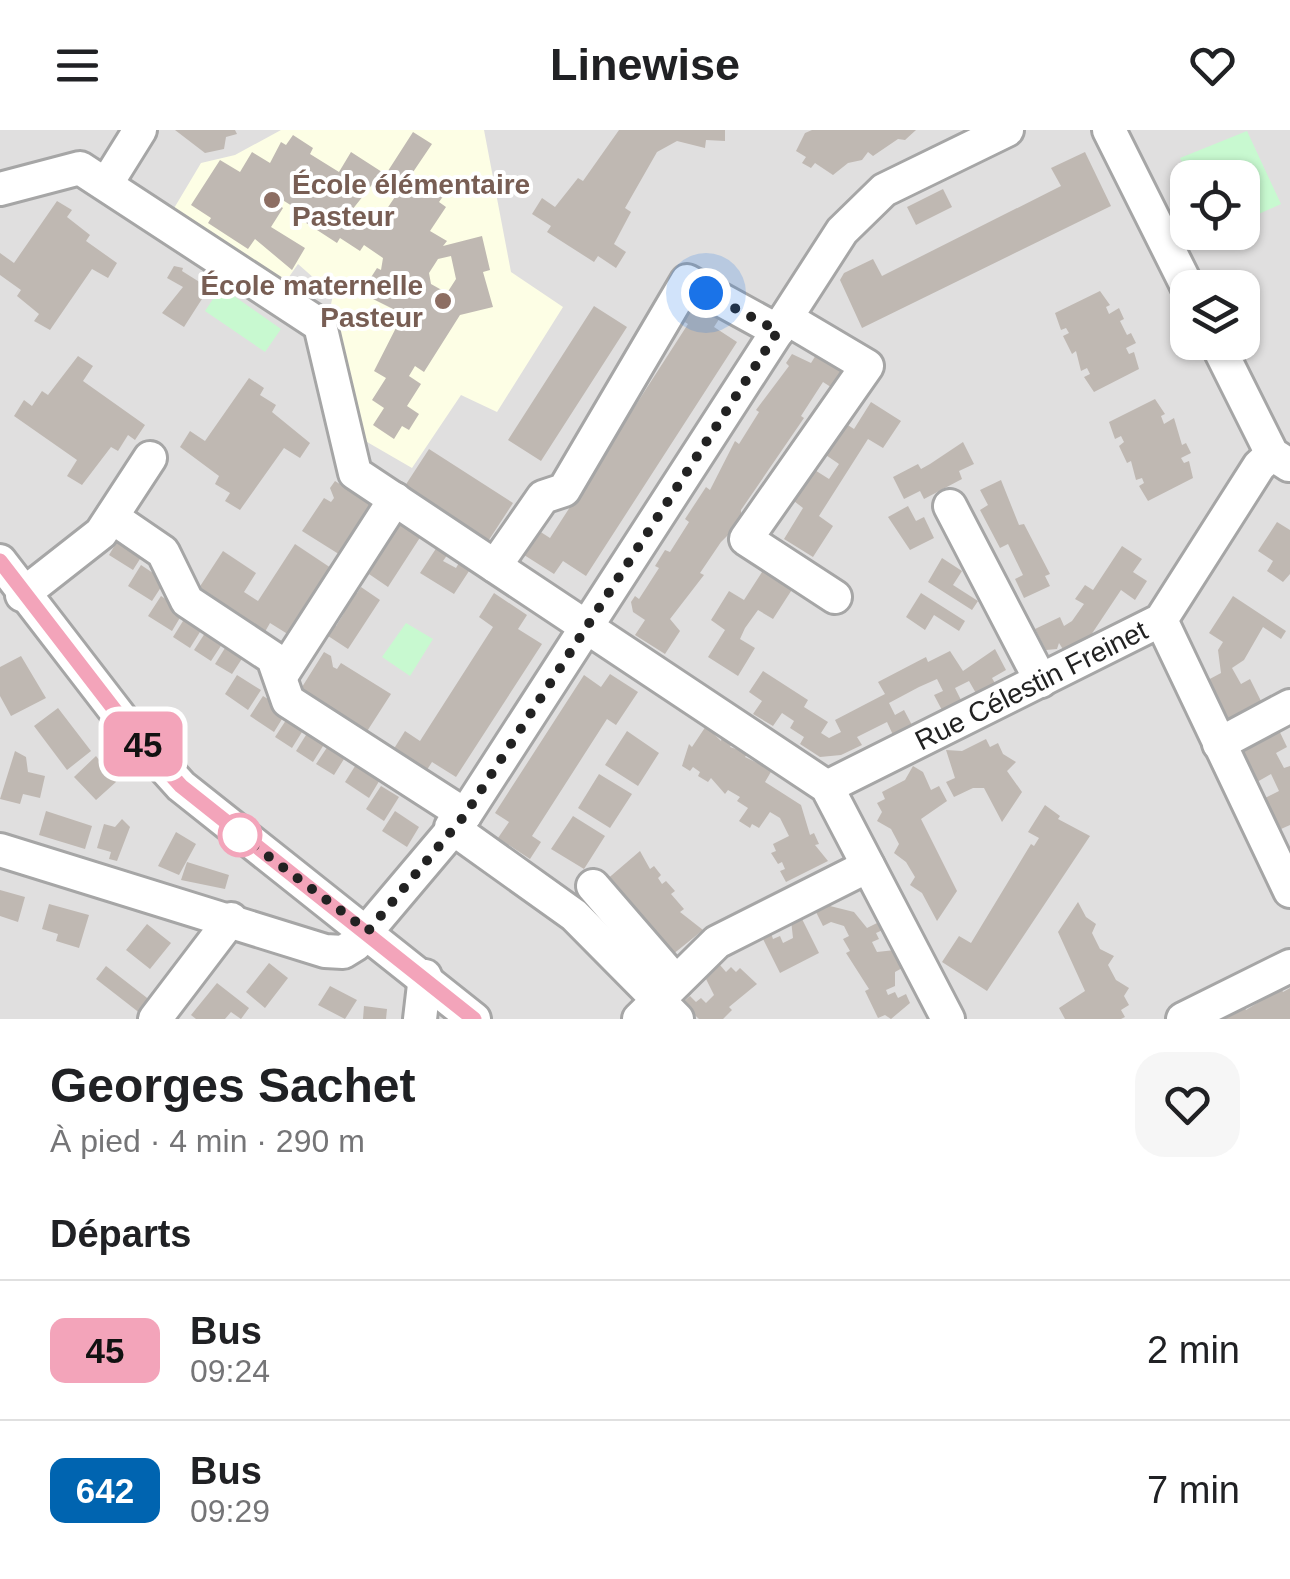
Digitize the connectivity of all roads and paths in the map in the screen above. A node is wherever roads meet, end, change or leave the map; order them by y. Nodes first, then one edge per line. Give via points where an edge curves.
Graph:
1 (140, 130) edge
2 (1006, 130) edge
3 (1108, 130) edge
4 (108, 183) junction
5 (0, 190) edge
6 (1179, 270) edge
7 (782, 324) junction
8 (1226, 360) edge
9 (150, 458) dead end
10 (1281, 460) edge
11 (395, 499) junction
12 (950, 506) dead end
13 (112, 517) junction
14 (0, 561) edge
15 (494, 566) junction
16 (22, 596) junction
17 (836, 597) dead end
18 (1161, 620) junction
19 (585, 630) junction
20 (280, 676) junction
21 (1041, 680) junction
22 (1290, 706) edge
23 (1219, 744) junction
24 (827, 787) junction
25 (458, 821) junction
26 (0, 850) edge
27 (868, 866) junction
28 (592, 886) dead end
29 (1290, 892) edge
30 (230, 920) junction
31 (368, 931) junction
32 (1290, 966) edge
33 (425, 976) junction
34 (663, 1004) edge
35 (155, 1019) edge
36 (420, 1019) edge
37 (474, 1019) edge
38 (948, 1019) edge
39 (1183, 1019) edge

1 - 4 street
2 - 7 street via 884,190 861,209
3 - 6 street
4 - 5 street via 80,168
4 - 11 street via 320,325 355,473
7 - 15 street via 687,280 564,490 543,497
7 - 17 street via 867,366 746,539
7 - 19 street
8 - 10 street
9 - 13 street
10 - 18 street, Rue Célestin Freinet via 1259,466
11 - 15 street
11 - 20 street
12 - 21 street
13 - 16 street
13 - 20 street via 163,552 187,601 273,658
14 - 16 street
15 - 19 street
16 - 31 street via 181,786
18 - 21 street, Rue Célestin Freinet
18 - 23 street
19 - 24 street
19 - 25 street
20 - 25 street via 288,701
21 - 24 street, Rue Célestin Freinet
22 - 23 street
23 - 29 street
24 - 27 street
25 - 31 street
25 - 34 street via 574,915
26 - 30 street
27 - 34 street via 717,942
27 - 38 street
28 - 34 street
30 - 31 street via 325,951 343,952
30 - 35 street
31 - 33 street
32 - 39 street
33 - 36 street
33 - 37 street

